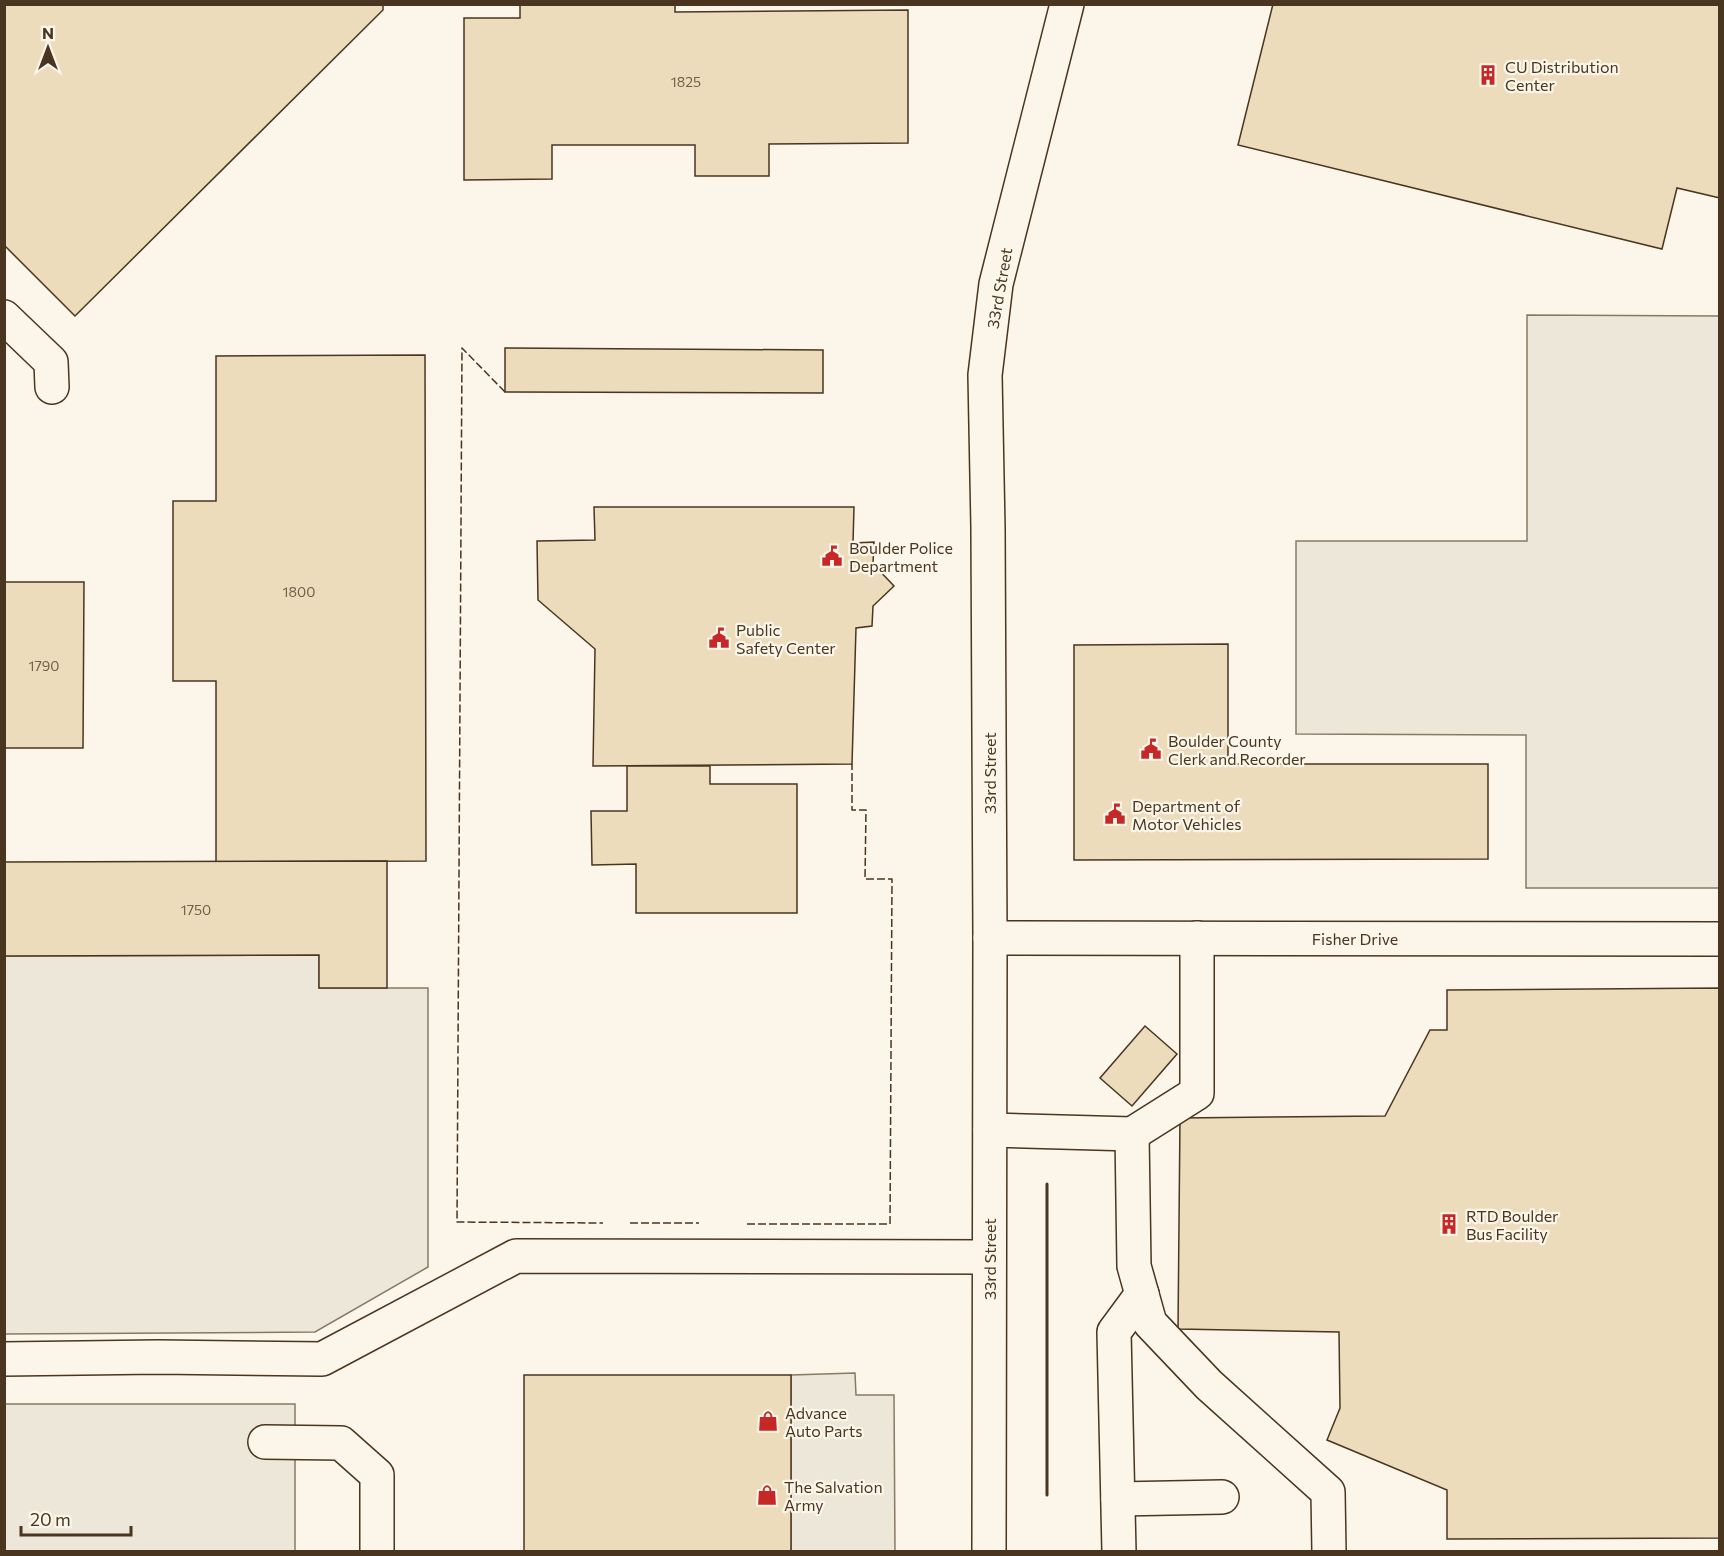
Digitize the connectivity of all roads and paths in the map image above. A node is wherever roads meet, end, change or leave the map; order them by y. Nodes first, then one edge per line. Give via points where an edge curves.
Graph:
1 (1067, 4) edge
2 (4, 317) edge
3 (52, 387) dead end
4 (990, 938) junction
5 (1197, 938) junction
6 (1719, 939) edge
7 (990, 1130) junction
8 (1132, 1134) junction
9 (989, 1257) junction
10 (1142, 1294) junction
11 (4, 1359) edge
12 (265, 1442) dead end
13 (1222, 1497) dead end
14 (1118, 1499) junction
15 (377, 1551) edge
16 (989, 1551) edge
17 (1119, 1551) edge
18 (1329, 1551) edge

1 - 4 street, 33rd Street via 996,284 985,375
2 - 3 street via 51,362
4 - 5 street, Fisher Drive
4 - 7 street, 33rd Street
5 - 6 street, Fisher Drive
5 - 8 street via 1197,1093
7 - 8 street
7 - 9 street, 33rd Street
8 - 10 street via 1134,1266
9 - 11 street via 516,1256 322,1359
9 - 16 street, 33rd Street
10 - 14 street via 1114,1332
10 - 18 street via 1150,1323 1209,1385 1328,1492
12 - 15 street via 341,1443 377,1475
13 - 14 street
14 - 17 street

